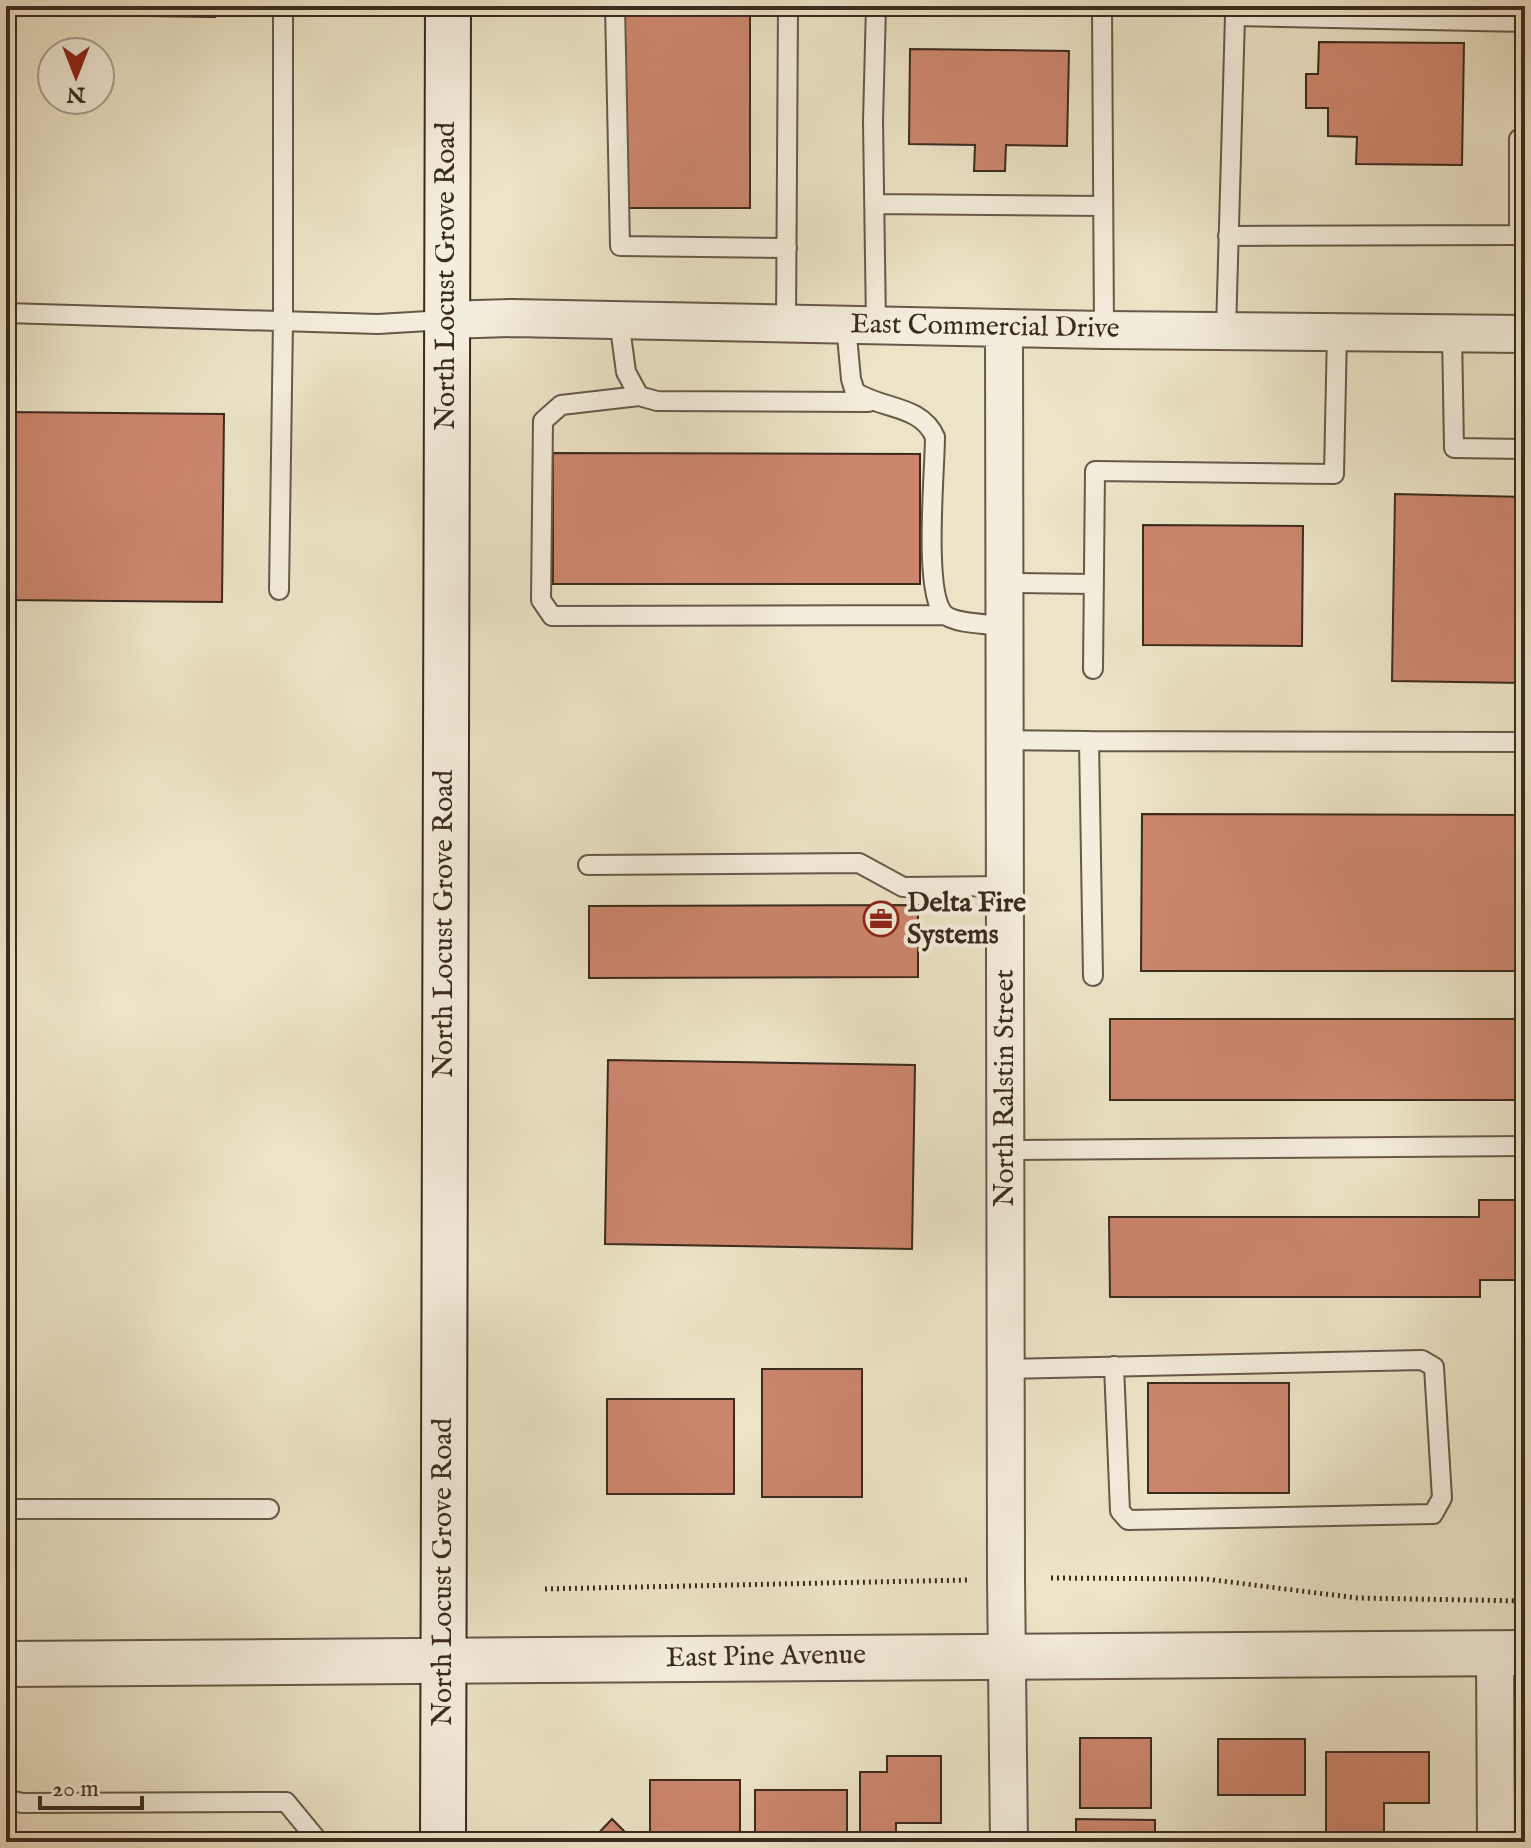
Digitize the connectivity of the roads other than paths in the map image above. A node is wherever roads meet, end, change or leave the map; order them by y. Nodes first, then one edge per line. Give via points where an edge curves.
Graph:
1 (283, 6) edge
2 (448, 6) edge
3 (615, 6) edge
4 (788, 6) edge
5 (876, 6) edge
6 (1102, 6) edge
7 (1525, 22) edge
8 (1519, 139) dead end
9 (875, 204) junction
10 (1103, 206) junction
11 (1228, 236) junction
12 (787, 248) junction
13 (6, 313) edge
14 (445, 320) junction
15 (619, 320) junction
16 (283, 321) junction
17 (786, 324) junction
18 (861, 325) junction
19 (1004, 328) junction
20 (1104, 330) junction
21 (1226, 331) junction
22 (1337, 332) junction
23 (1452, 333) junction
24 (1525, 334) edge
25 (639, 396) junction
26 (871, 402) junction
27 (1525, 449) edge
28 (1005, 583) junction
29 (1094, 584) junction
30 (279, 590) dead end
31 (945, 615) junction
32 (1005, 626) junction
33 (1093, 669) dead end
34 (1005, 740) junction
35 (1089, 741) junction
36 (1525, 742) edge
37 (588, 865) dead end
38 (1005, 886) junction
39 (1093, 976) dead end
40 (1525, 1146) edge
41 (1005, 1150) junction
42 (1114, 1366) junction
43 (1006, 1369) junction
44 (6, 1509) edge
45 (269, 1509) dead end
46 (1510, 1653) edge
47 (1006, 1655) junction
48 (442, 1660) junction
49 (6, 1664) edge
50 (6, 1799) edge
51 (319, 1842) edge
52 (443, 1842) edge
53 (1009, 1842) edge
54 (1496, 1842) edge

1 - 16 lane
2 - 14 main road, North Locust Grove Road
3 - 12 lane via 620,246
4 - 12 lane
5 - 9 lane
6 - 10 lane
7 - 11 lane via 1235,16
8 - 11 lane via 1519,235
9 - 10 lane
9 - 18 lane
10 - 20 lane
11 - 21 lane
12 - 17 lane
13 - 16 lane
14 - 15 street, East Commercial Drive
14 - 16 lane
14 - 48 main road, North Locust Grove Road
15 - 17 street, East Commercial Drive
15 - 25 lane via 626,372
16 - 30 lane
17 - 18 street, East Commercial Drive
18 - 19 street, East Commercial Drive
18 - 26 lane via 855,392
19 - 20 street, East Commercial Drive
19 - 28 street, North Ralstin Street
20 - 21 street, East Commercial Drive
21 - 22 street, East Commercial Drive
22 - 23 street, East Commercial Drive
22 - 29 lane via 1334,474 1095,471
23 - 24 street, East Commercial Drive
23 - 27 lane via 1454,448
25 - 26 lane via 657,401
25 - 31 lane via 561,405 543,421 541,600 552,616
26 - 31 lane via 920,416 935,437 932,567 934,590
28 - 29 lane
28 - 32 street, North Ralstin Street
29 - 33 lane
31 - 32 lane
32 - 34 street, North Ralstin Street
34 - 35 lane
34 - 38 street, North Ralstin Street
35 - 36 lane
35 - 39 lane
37 - 38 lane via 859,863 903,887
38 - 41 street, North Ralstin Street
40 - 41 lane
41 - 43 street, North Ralstin Street
42 - 42 lane via 1422,1360 1434,1367 1442,1498 1433,1514 1128,1520 1120,1511
42 - 43 lane
43 - 47 street, North Ralstin Street
44 - 45 lane
46 - 47 main road, East Pine Avenue
46 - 54 street
47 - 48 main road, East Pine Avenue
47 - 53 street, North Ralstin Street
48 - 49 main road, East Pine Avenue
48 - 52 main road, North Locust Grove Road
50 - 51 lane via 286,1802

